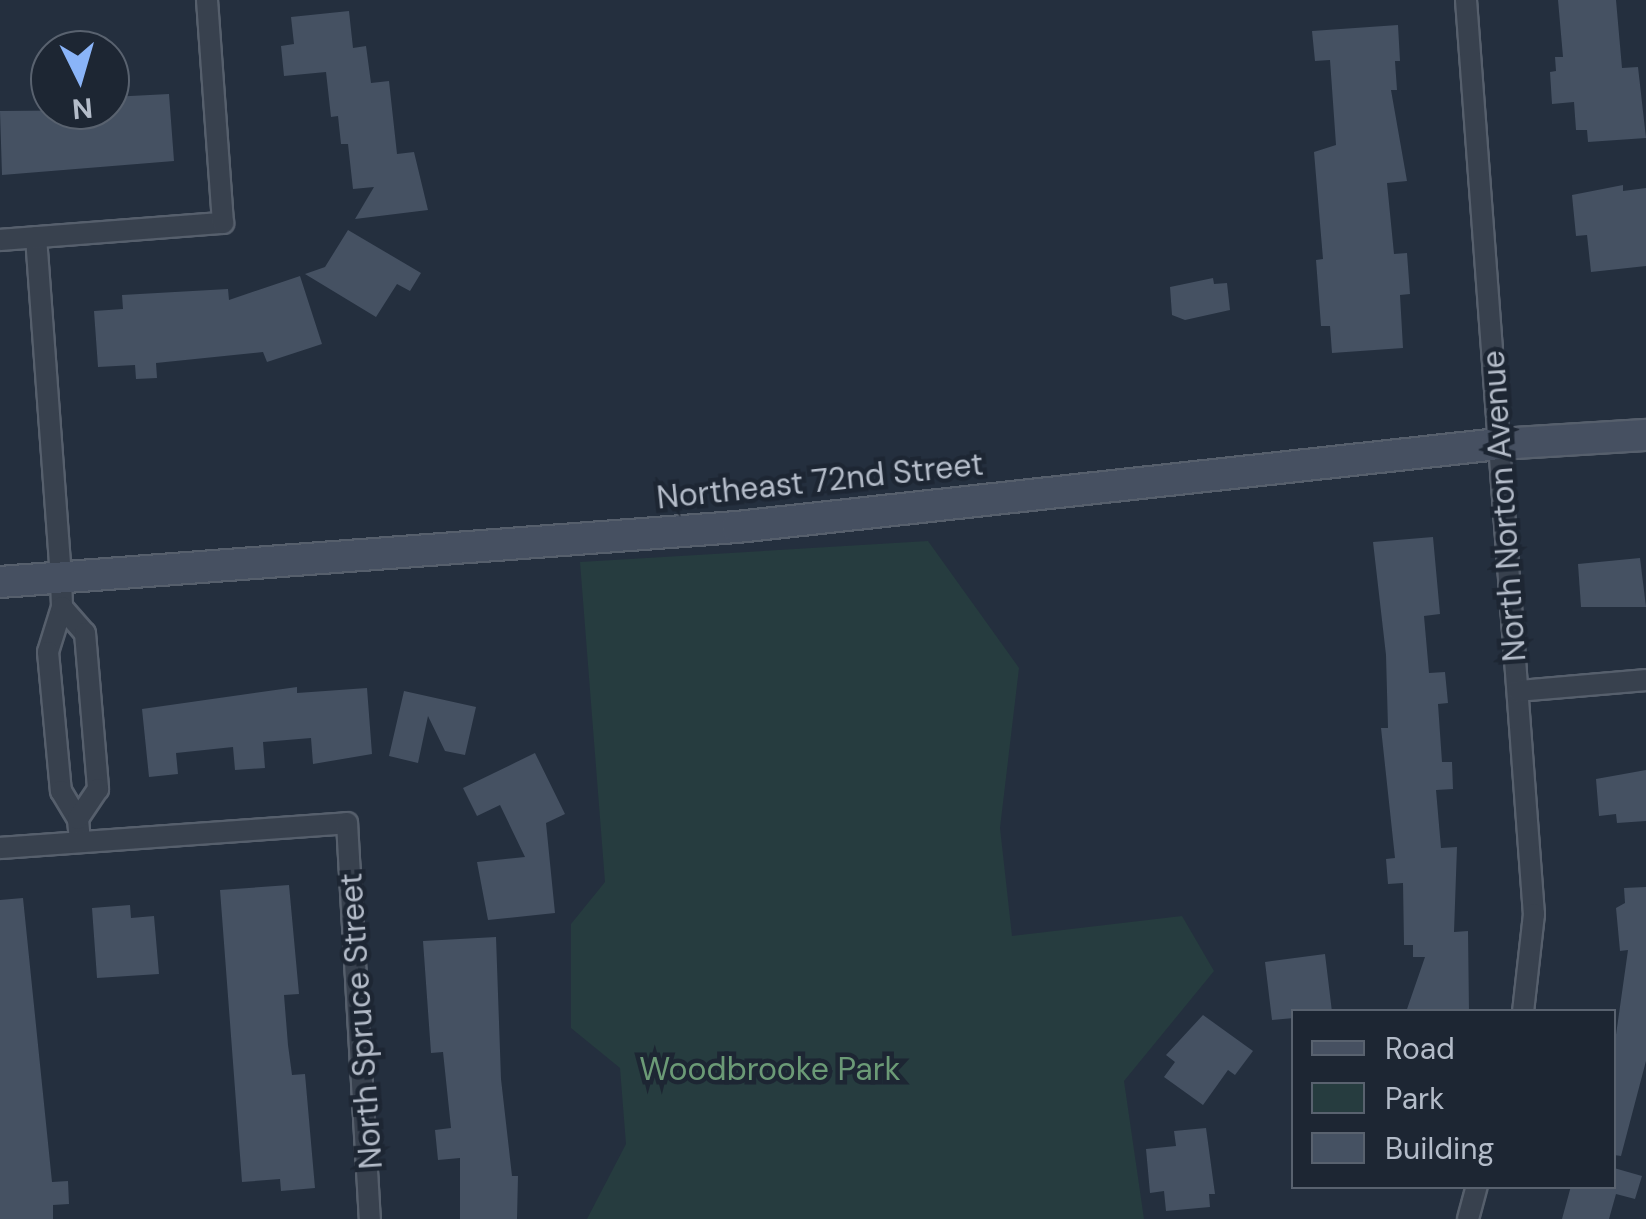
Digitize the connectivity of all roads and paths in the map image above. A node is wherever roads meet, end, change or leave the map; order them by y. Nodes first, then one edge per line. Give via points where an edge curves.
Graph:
1 (207, 0) edge
2 (1466, 0) edge
3 (36, 237) junction
4 (0, 240) edge
5 (1646, 435) edge
6 (1498, 444) junction
7 (0, 582) edge
8 (62, 592) junction
9 (1646, 680) edge
10 (1518, 691) junction
11 (78, 820) junction
12 (80, 842) junction
13 (0, 848) edge
14 (1522, 1009) edge
15 (1476, 1189) edge
16 (370, 1219) edge
17 (1468, 1219) edge

1 - 3 street via 224,223
2 - 6 street, North Norton Avenue
3 - 4 street
3 - 8 street
5 - 6 main road, Northeast 72nd Street
6 - 8 main road, Northeast 72nd Street
6 - 10 street, North Norton Avenue
7 - 8 main road, Northeast 72nd Street
8 - 11 street via 48,652 62,792
8 - 11 street via 85,633 98,789
9 - 10 street
10 - 14 street, North Norton Avenue via 1534,914
11 - 12 street
12 - 13 street
12 - 16 street, North Spruce Street via 347,823
15 - 17 street

